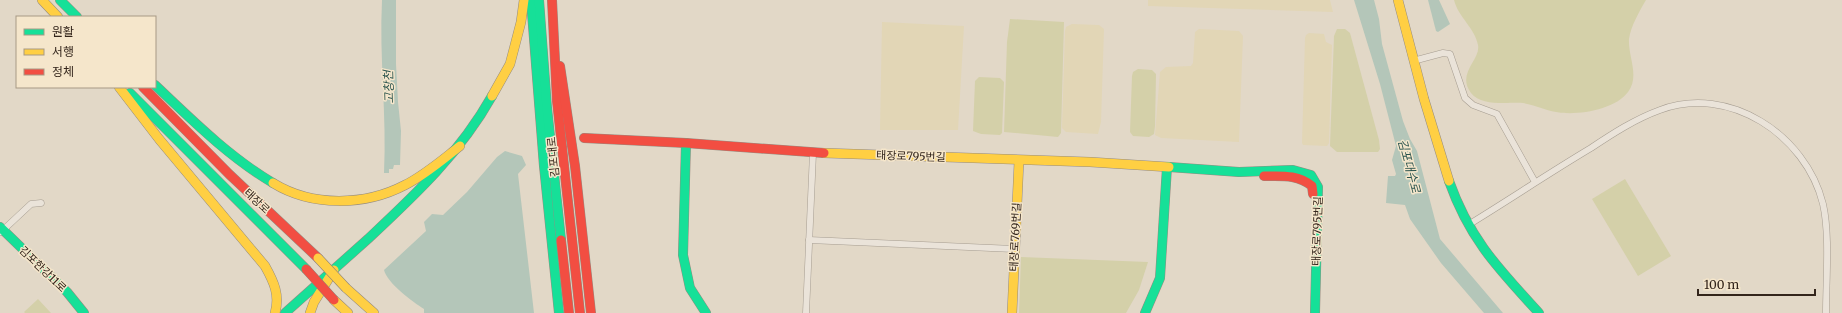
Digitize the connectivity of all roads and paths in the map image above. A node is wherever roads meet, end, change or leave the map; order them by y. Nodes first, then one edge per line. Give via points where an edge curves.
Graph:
1 (42, 0) edge
2 (60, 0) edge
3 (524, 0) edge
4 (531, 0) edge
5 (539, 0) edge
6 (552, 0) edge
7 (1398, 0) edge
8 (57, 16) edge
9 (76, 16) edge
10 (553, 20) junction
11 (1413, 61) junction
12 (156, 86) edge
13 (120, 88) edge
14 (126, 88) edge
15 (145, 88) edge
16 (567, 120) junction
17 (584, 138) junction
18 (686, 143) junction
19 (460, 146) junction
20 (813, 153) junction
21 (574, 161) junction
22 (1019, 161) junction
23 (1167, 167) junction
24 (1239, 172) junction
25 (1535, 182) junction
26 (41, 203) dead end
27 (1468, 225) junction
28 (1, 230) edge
29 (809, 240) junction
30 (1014, 249) junction
31 (334, 270) junction
32 (371, 311) edge
33 (80, 313) edge
34 (84, 313) edge
35 (275, 313) edge
36 (285, 313) edge
37 (310, 313) edge
38 (348, 313) edge
39 (559, 313) edge
40 (569, 313) edge
41 (580, 313) edge
42 (591, 313) edge
43 (706, 313) edge
44 (806, 313) edge
45 (1012, 313) edge
46 (1145, 313) edge
47 (1309, 313) edge
48 (1314, 313) edge
49 (1539, 313) edge
50 (1826, 313) edge

1 - 8 main road
2 - 9 main road
3 - 19 main road via 510,64 480,118
4 - 39 main road, 김포대로
5 - 40 main road, 김포대로 via 547,108
6 - 10 main road, 김포대로
7 - 11 main road
10 - 16 main road, 김포대로
10 - 41 main road, 김포대로 via 557,101
11 - 25 street via 1444,53 1450,54 1466,98 1473,105 1497,114
11 - 27 main road via 1446,171
12 - 19 main road via 221,146 252,170 276,186 309,198 350,199 376,196 398,189 420,177
13 - 35 main road via 265,266 278,292
14 - 38 main road, 태장로, bridge
15 - 32 main road, 태장로, bridge via 181,128
16 - 17 main road
16 - 21 main road, 김포대로
17 - 18 main road, 태장로795번길
17 - 21 main road via 576,148
18 - 20 main road, 태장로795번길
18 - 43 main road via 683,255 690,288
19 - 31 main road via 419,192
20 - 22 main road, 태장로795번길
20 - 29 street
21 - 42 main road, 김포대로
22 - 23 main road, 태장로795번길
22 - 30 main road, 태장로769번길
23 - 24 main road, 태장로795번길
23 - 46 main road via 1162,262 1158,286
24 - 47 main road, 태장로795번길 via 1257,176 1294,177 1308,181 1312,186 1314,205
24 - 48 main road, 태장로795번길 via 1293,170 1311,175 1316,181 1319,205
25 - 27 street
25 - 50 street via 1606,138 1666,108 1686,104 1710,104 1750,115 1772,128 1793,147 1808,167 1817,187 1826,224
26 - 28 street via 31,204
27 - 49 main road via 1486,253
28 - 33 main road, 김포한강11로 via 65,294
28 - 34 main road, 김포한강11로 via 66,292
29 - 30 street
29 - 44 street
30 - 45 main road, 태장로769번길
31 - 36 main road
31 - 37 main road

